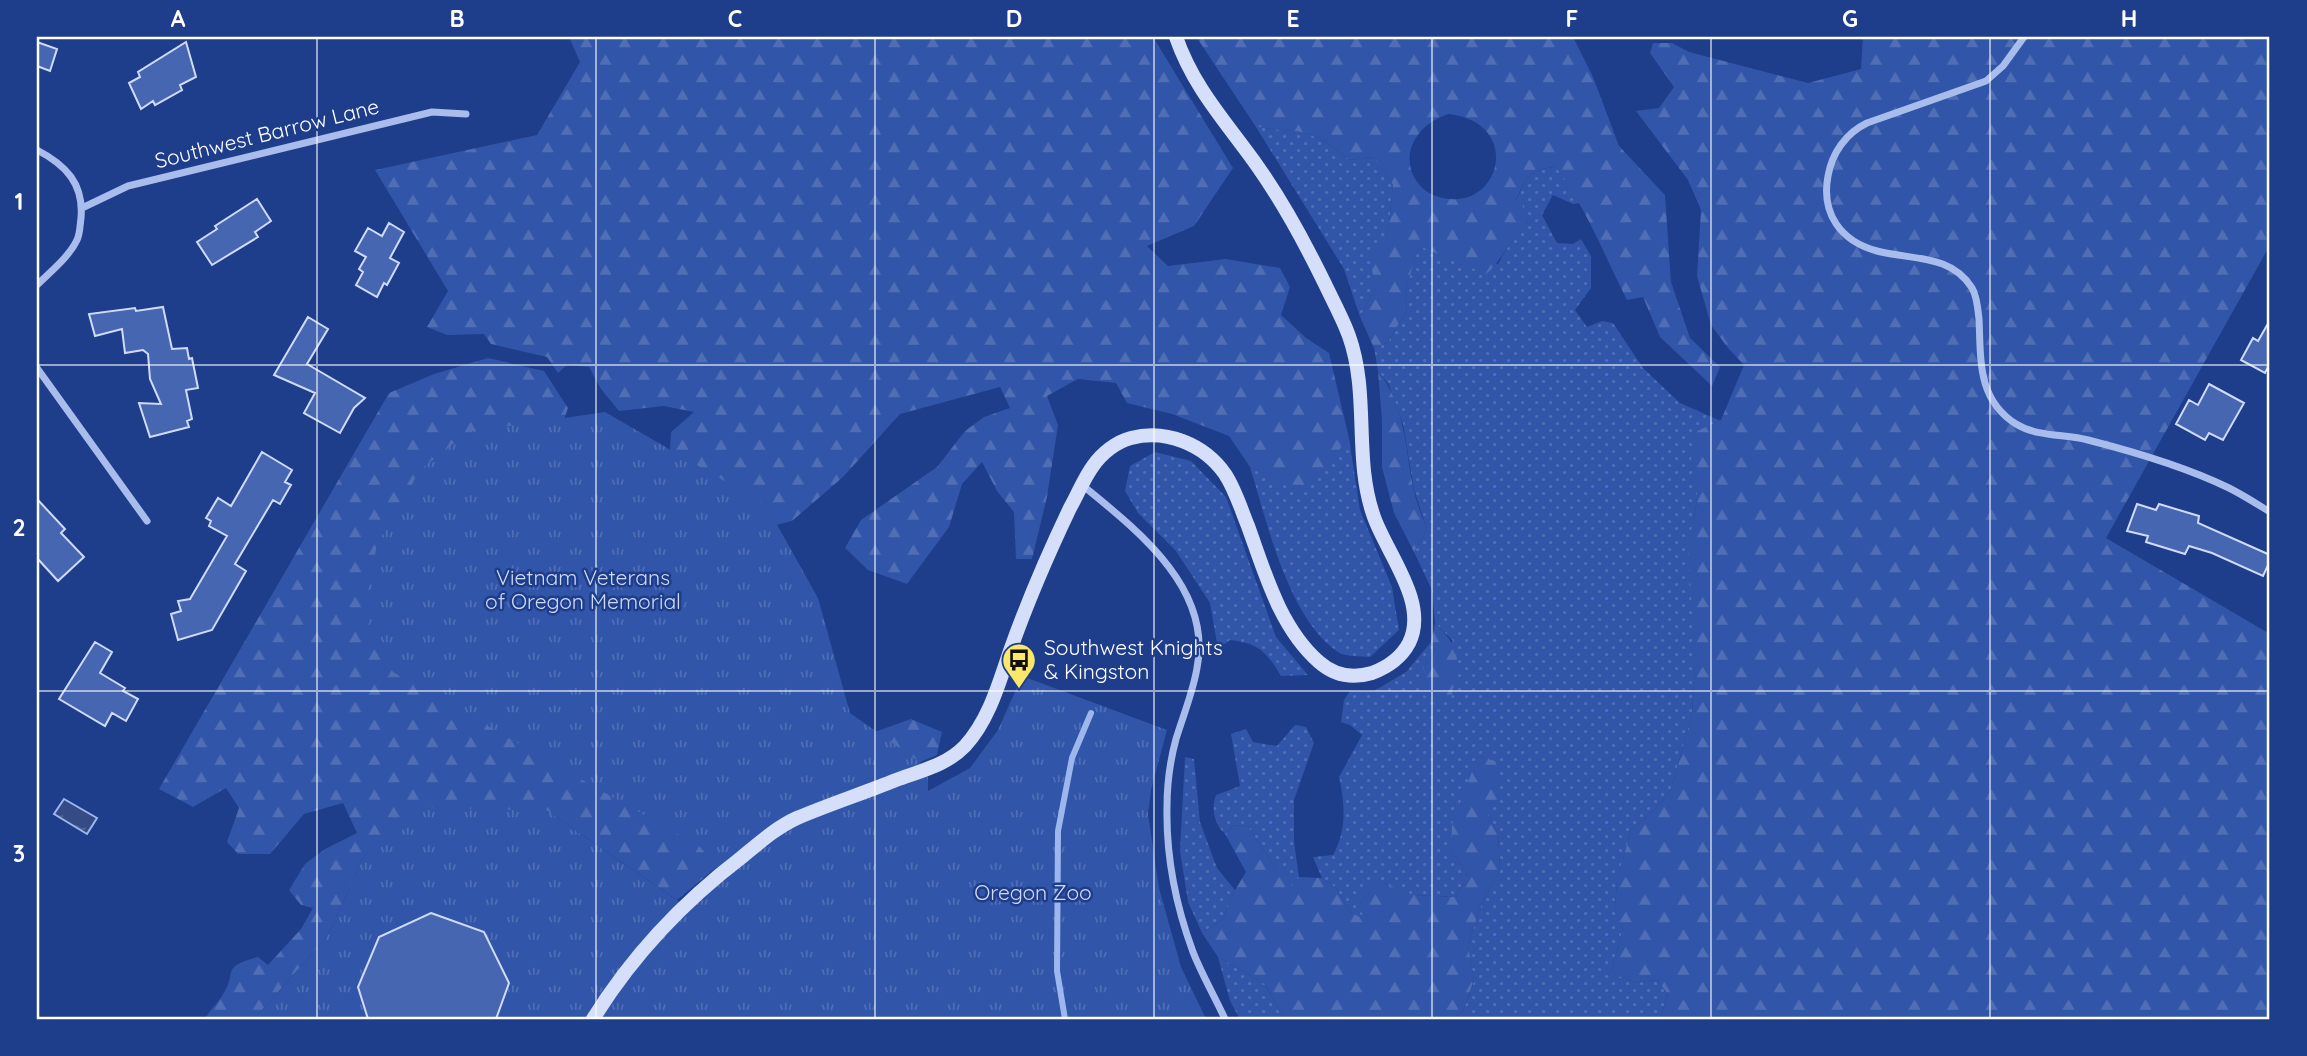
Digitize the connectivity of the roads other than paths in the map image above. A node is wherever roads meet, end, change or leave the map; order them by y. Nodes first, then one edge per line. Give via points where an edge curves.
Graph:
1 (1176, 37) edge
2 (2024, 37) edge
3 (466, 114) dead end
4 (37, 150) edge
5 (82, 208) junction
6 (37, 285) edge
7 (37, 368) edge
8 (1082, 485) junction
9 (2270, 512) edge
10 (147, 521) dead end
11 (593, 1019) edge
12 (1226, 1019) edge

1 - 8 street via 1202,92 1285,208 1349,335 1360,392 1366,484 1374,517 1414,607 1409,643 1390,664 1359,676 1336,674 1310,654 1277,602 1227,477 1194,445 1159,436 1130,439 1101,456
2 - 9 street via 1986,81 1853,131 1829,170 1825,192 1832,220 1839,231 1876,251 1941,263 1958,271 1974,290 1983,377 1990,400 2017,425 2088,440 2184,470 2229,488
3 - 5 street, Southwest Barrow Lane via 432,112 128,186
4 - 5 street via 64,168 79,189
5 - 6 street via 77,239
7 - 10 street
8 - 11 street via 1025,613 996,693 967,743 940,764 798,818 769,836 684,905 618,981
8 - 12 street via 1152,547 1175,576 1194,613 1198,667 1171,759 1167,841 1181,917

